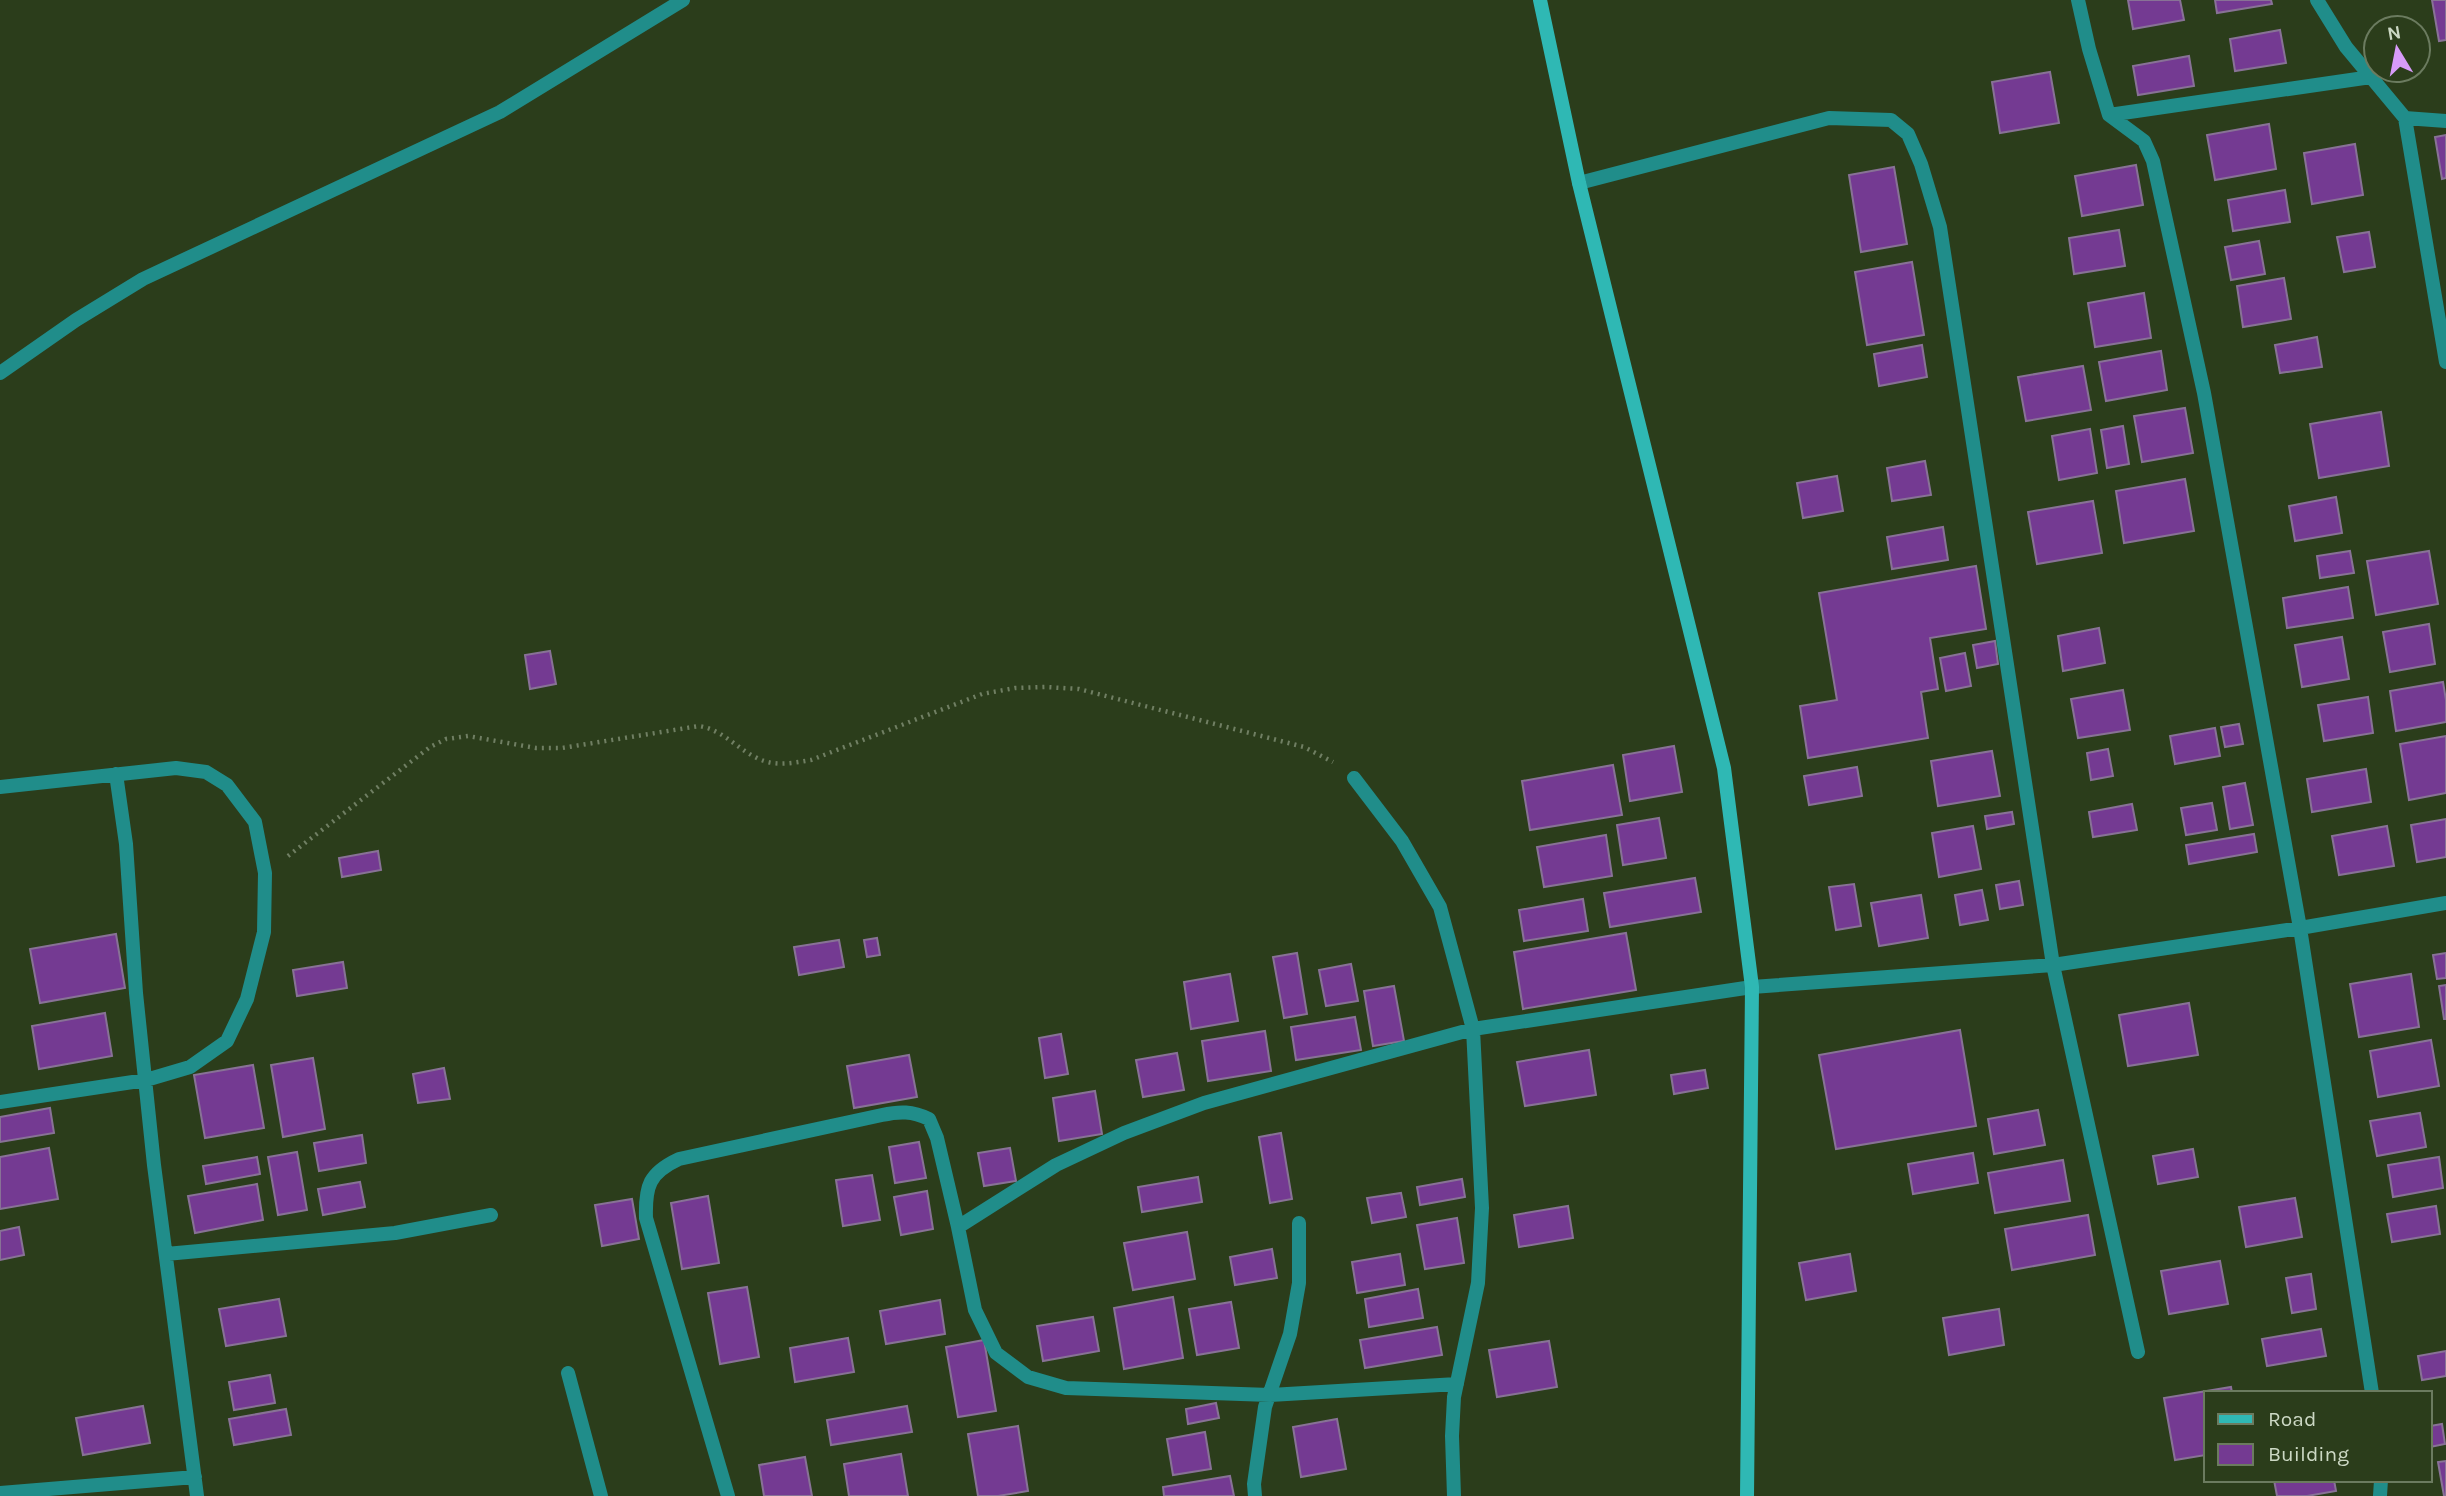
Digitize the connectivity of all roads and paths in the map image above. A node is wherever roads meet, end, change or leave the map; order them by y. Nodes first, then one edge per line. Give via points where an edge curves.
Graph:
1 (683, 0) edge
2 (1540, 0) edge
3 (2078, 0) edge
4 (2318, 0) edge
5 (2362, 66) edge
6 (2362, 78) edge
7 (2377, 84) edge
8 (2109, 115) junction
9 (2405, 118) junction
10 (2446, 121) edge
11 (1579, 183) junction
12 (2446, 362) edge
13 (0, 373) edge
14 (117, 774) junction
15 (1354, 778) joint
16 (0, 787) edge
17 (265, 873) junction
18 (2446, 903) edge
19 (2300, 928) junction
20 (2053, 965) junction
21 (1752, 987) junction
22 (1473, 1029) junction
23 (146, 1080) junction
24 (0, 1102) edge
25 (491, 1215) dead end
26 (1299, 1223) dead end
27 (958, 1227) junction
28 (166, 1254) junction
29 (2138, 1352) dead end
30 (568, 1373) dead end
31 (1457, 1384) junction
32 (2372, 1391) edge
33 (1269, 1395) junction
34 (195, 1477) junction
35 (0, 1493) edge
36 (197, 1496) edge
37 (601, 1496) edge
38 (728, 1496) edge
39 (1255, 1496) edge
40 (1454, 1496) edge
41 (1747, 1496) edge

1 - 13 street via 500,113 143,279
2 - 11 main road
3 - 8 street
4 - 5 street
6 - 8 street
7 - 9 street
8 - 19 street via 2144,141 2162,195 2207,407
9 - 10 street
9 - 12 street
11 - 20 street via 1829,118 1891,120 1908,134 1940,227
11 - 21 main road via 1724,768
14 - 16 street
14 - 17 street via 176,768 206,772 227,785 255,822
14 - 23 street
15 - 17 path via 1304,747 1079,689 1015,688 982,694 811,760 788,764 757,758 723,734 699,726 562,748 468,736 446,740 430,747
15 - 22 street via 1402,841 1440,907
17 - 23 street via 264,932 247,999 227,1041 190,1067
18 - 19 street
19 - 20 street
19 - 32 street
20 - 21 street
20 - 29 street
21 - 22 street
21 - 41 main road
22 - 27 street via 1204,1103 1136,1129 1056,1165
22 - 31 street via 1481,1220 1478,1283
23 - 24 street
23 - 28 street
25 - 28 street via 395,1233
26 - 33 street via 1299,1283 1290,1334
27 - 33 street via 975,1310 996,1353 1028,1377 1066,1388
27 - 38 street via 937,1138 929,1119 915,1113 901,1111 679,1158 662,1167 646,1195 646,1218
28 - 34 street
30 - 37 street
31 - 33 street
31 - 40 street via 1452,1436
33 - 39 street
34 - 35 street
34 - 36 street

